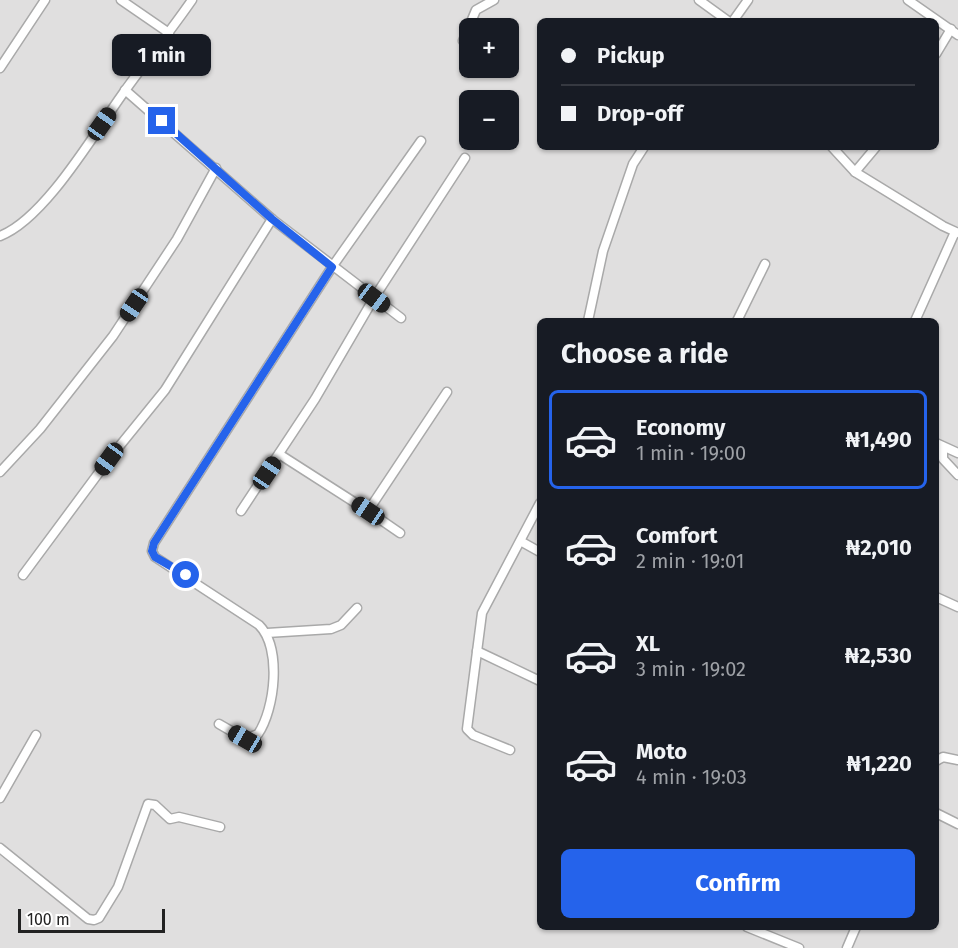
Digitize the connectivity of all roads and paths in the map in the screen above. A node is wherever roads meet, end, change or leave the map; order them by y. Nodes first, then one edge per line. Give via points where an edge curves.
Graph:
1 (45, 0) edge
2 (121, 0) edge
3 (192, 0) edge
4 (494, 0) edge
5 (699, 0) edge
6 (748, 0) edge
7 (908, 0) edge
8 (473, 18) edge
9 (724, 18) edge
10 (735, 18) edge
11 (934, 18) edge
12 (939, 22) edge
13 (954, 32) edge
14 (169, 33) junction
15 (939, 50) edge
16 (0, 68) edge
17 (125, 90) junction
18 (421, 141) dead end
19 (642, 150) edge
20 (835, 150) edge
21 (873, 150) edge
22 (465, 158) dead end
23 (216, 168) junction
24 (855, 172) junction
25 (272, 219) junction
26 (956, 233) edge
27 (0, 236) edge
28 (765, 264) dead end
29 (332, 267) junction
30 (374, 298) junction
31 (400, 318) dead end
32 (589, 318) edge
33 (738, 318) edge
34 (916, 318) edge
35 (447, 392) dead end
36 (940, 446) edge
37 (958, 453) edge
38 (279, 454) junction
39 (0, 472) edge
40 (958, 475) edge
41 (537, 510) edge
42 (241, 511) dead end
43 (368, 511) junction
44 (400, 533) dead end
45 (522, 542) junction
46 (537, 550) edge
47 (23, 575) dead end
48 (939, 598) edge
49 (958, 607) edge
50 (357, 608) dead end
51 (267, 633) junction
52 (477, 651) junction
53 (537, 680) edge
54 (219, 724) dead end
55 (36, 735) dead end
56 (510, 750) dead end
57 (939, 759) edge
58 (958, 760) edge
59 (0, 798) edge
60 (939, 814) edge
61 (958, 824) edge
62 (220, 827) dead end
63 (0, 848) edge
64 (754, 930) edge
65 (855, 930) edge
66 (799, 948) edge
67 (847, 948) edge

1 - 16 street
2 - 14 street
3 - 14 street
4 - 8 street via 476,10
5 - 9 street
6 - 10 street
7 - 11 street
12 - 13 street
13 - 15 street
14 - 17 street
17 - 23 street
17 - 27 street via 32,216
18 - 29 street
19 - 32 street via 633,164 603,250
20 - 24 street
21 - 24 street
22 - 30 street
23 - 25 street
23 - 39 street via 177,239 113,336 40,429
24 - 26 street
25 - 29 street
25 - 47 street via 165,390
26 - 34 street
28 - 33 street
29 - 30 street
29 - 51 street via 152,551 155,557
30 - 31 street
30 - 38 street
35 - 43 street
36 - 37 street
36 - 40 street via 943,459
38 - 42 street
38 - 43 street
41 - 45 street
43 - 44 street
45 - 46 street
45 - 52 street via 482,614
48 - 49 street
50 - 51 street via 341,625 331,629
51 - 54 street via 273,648 272,693 264,725 258,734 245,739
52 - 53 street
52 - 56 street via 467,729
55 - 59 street
57 - 58 street
60 - 61 street
62 - 63 street via 179,817 170,819 155,805 148,804 118,887 94,920
64 - 66 street
65 - 67 street

